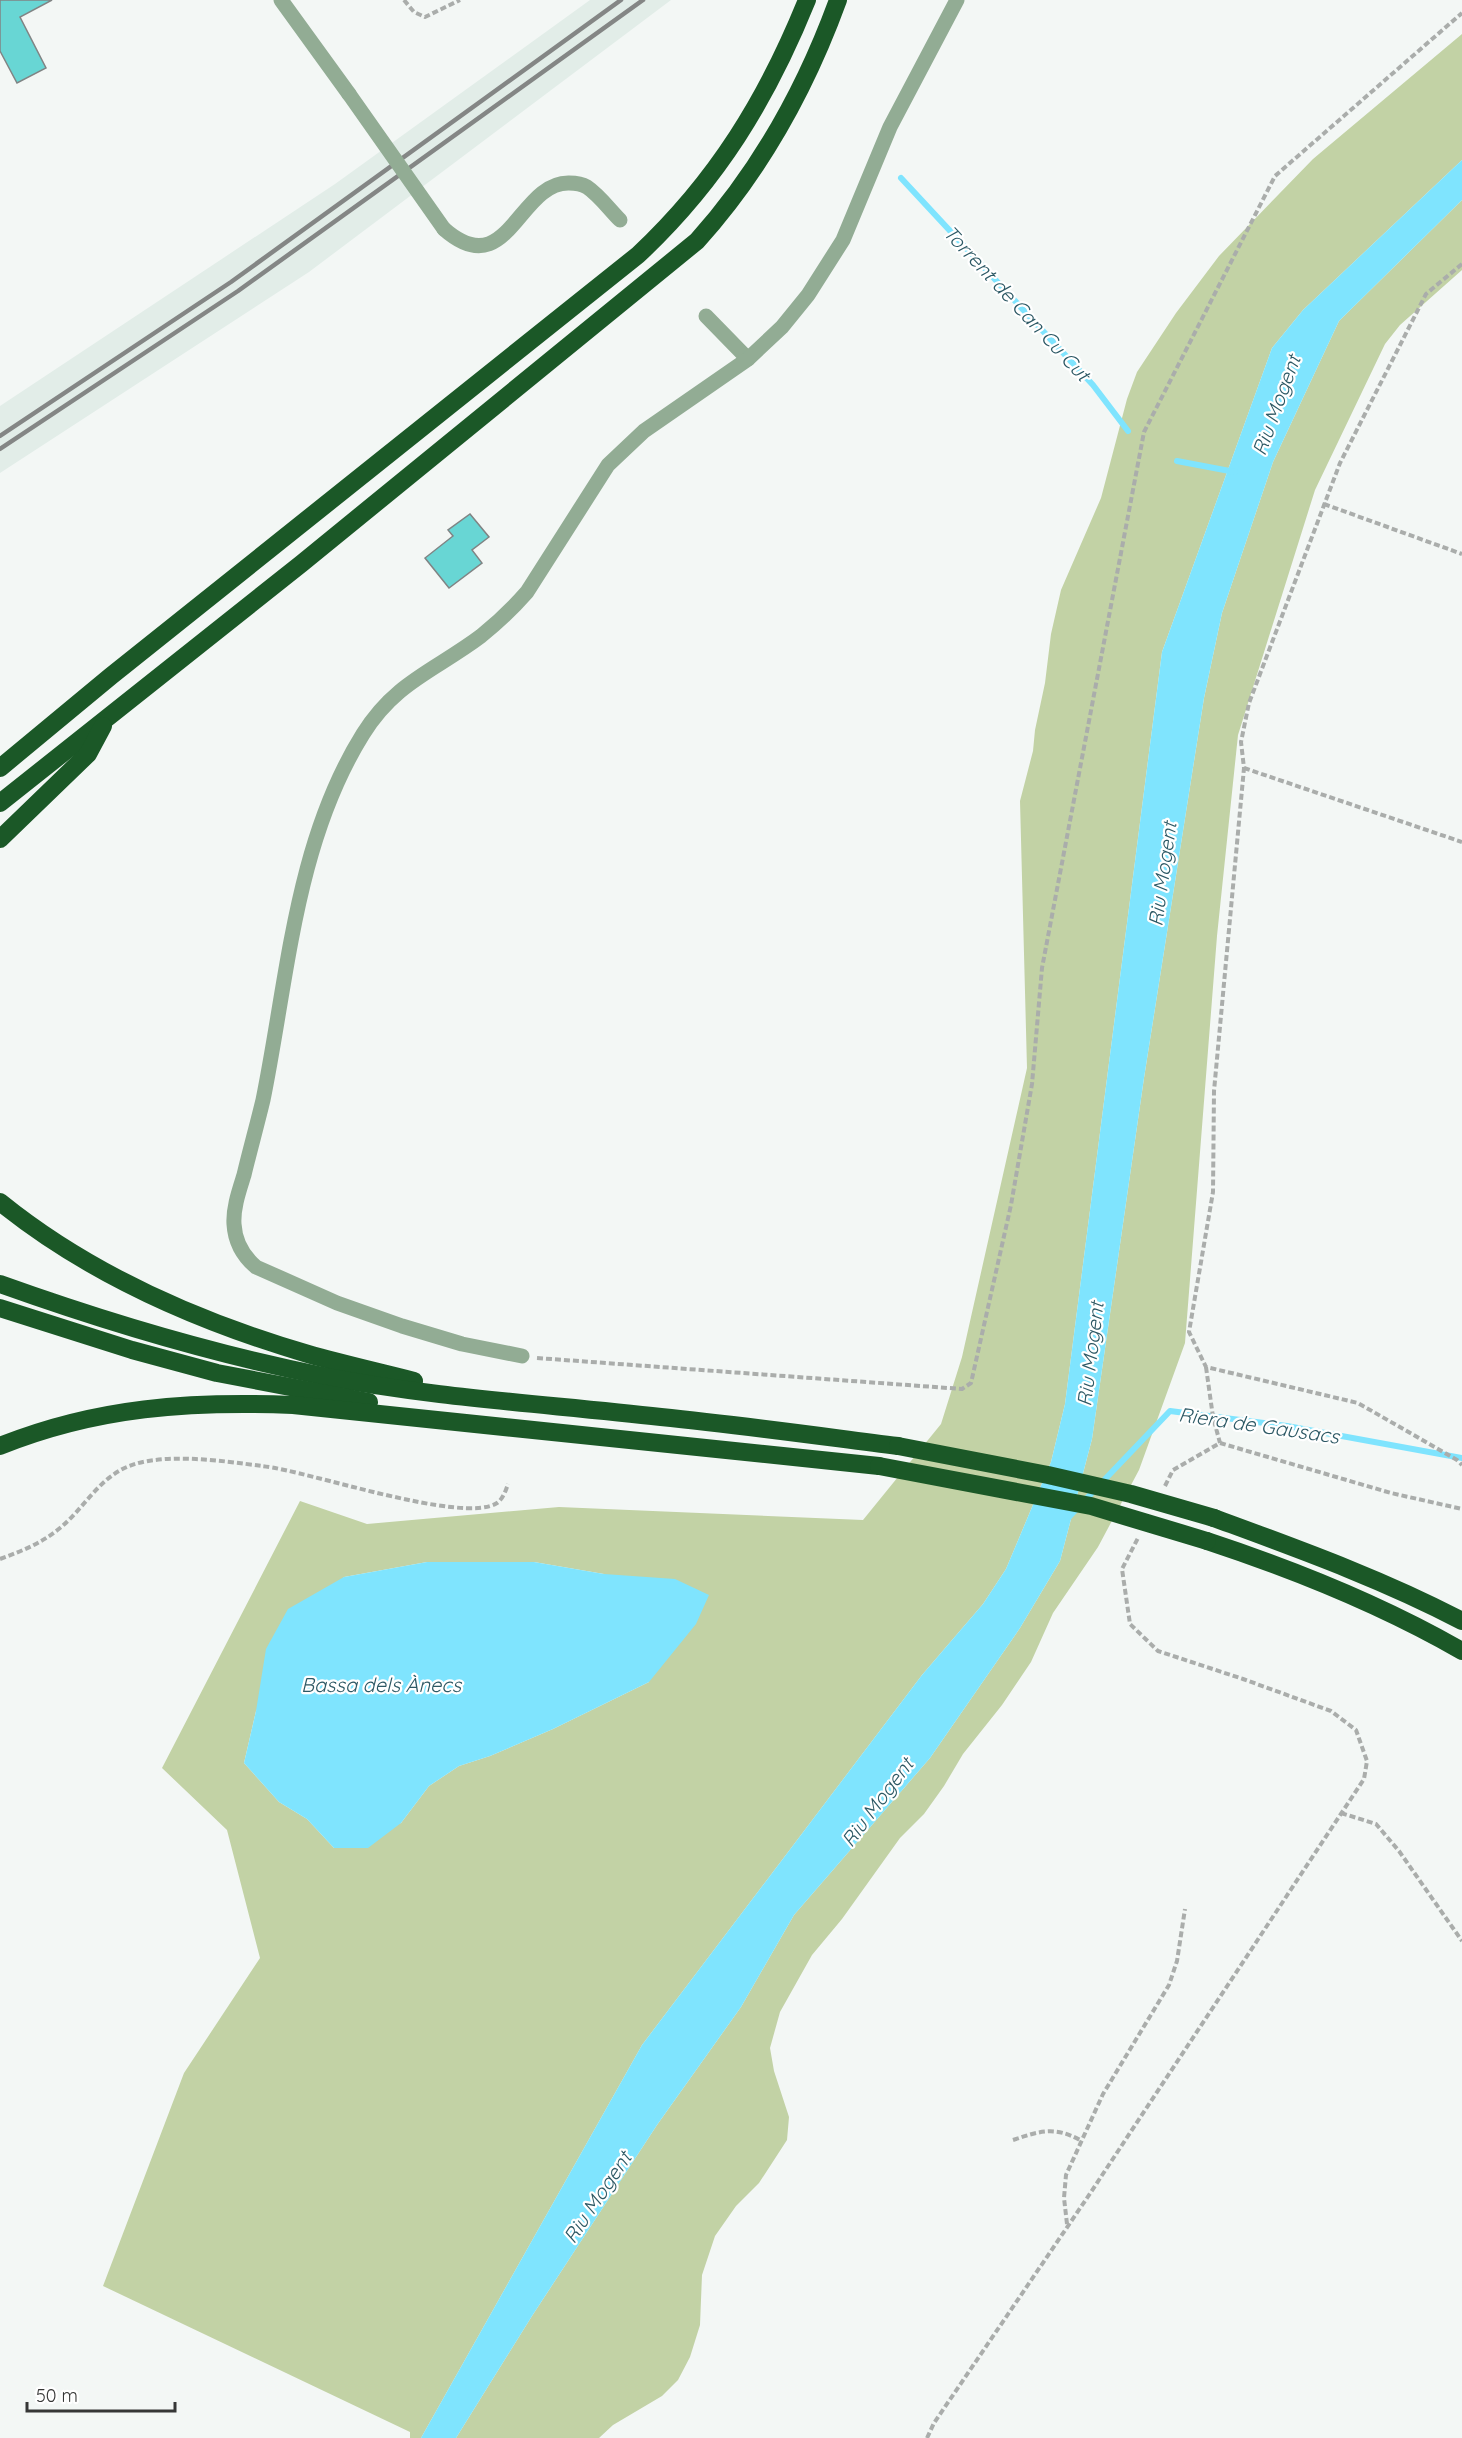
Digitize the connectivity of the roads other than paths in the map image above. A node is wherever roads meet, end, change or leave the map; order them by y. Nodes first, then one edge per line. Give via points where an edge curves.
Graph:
1 (281, 0) edge
2 (807, 0) edge
3 (838, 0) edge
4 (957, 0) edge
5 (620, 220) dead end
6 (706, 316) dead end
7 (748, 359) junction
8 (106, 720) junction
9 (0, 768) edge
10 (0, 803) edge
11 (0, 838) edge
12 (0, 1202) edge
13 (0, 1284) edge
14 (0, 1308) edge
15 (522, 1356) road end
16 (495, 1401) junction
17 (488, 1425) junction
18 (0, 1446) edge
19 (1462, 1621) edge
20 (1457, 1649) edge

1 - 5 street, bridge via 454,238 478,246 504,236 547,189 561,183 587,187
2 - 9 highway via 756,107 711,176 672,223 638,255
3 - 8 highway via 821,44 773,137 739,190 697,240
4 - 7 street via 876,155 843,240 808,295
6 - 7 street
7 - 15 street via 644,431 608,465 520,600 479,637 387,701 341,776 308,867 263,1099 234,1213 236,1239 256,1267 337,1303 462,1344
8 - 10 highway
8 - 11 highway via 88,754
12 - 16 highway via 84,1261 188,1311 308,1354
13 - 16 highway via 117,1324 214,1351 323,1376
14 - 17 highway via 217,1373
16 - 19 highway, bridge via 898,1446 1048,1475 1214,1518 1396,1589
17 - 18 highway via 293,1405 194,1404 93,1416
17 - 20 highway, bridge via 879,1466 1091,1506 1271,1562

